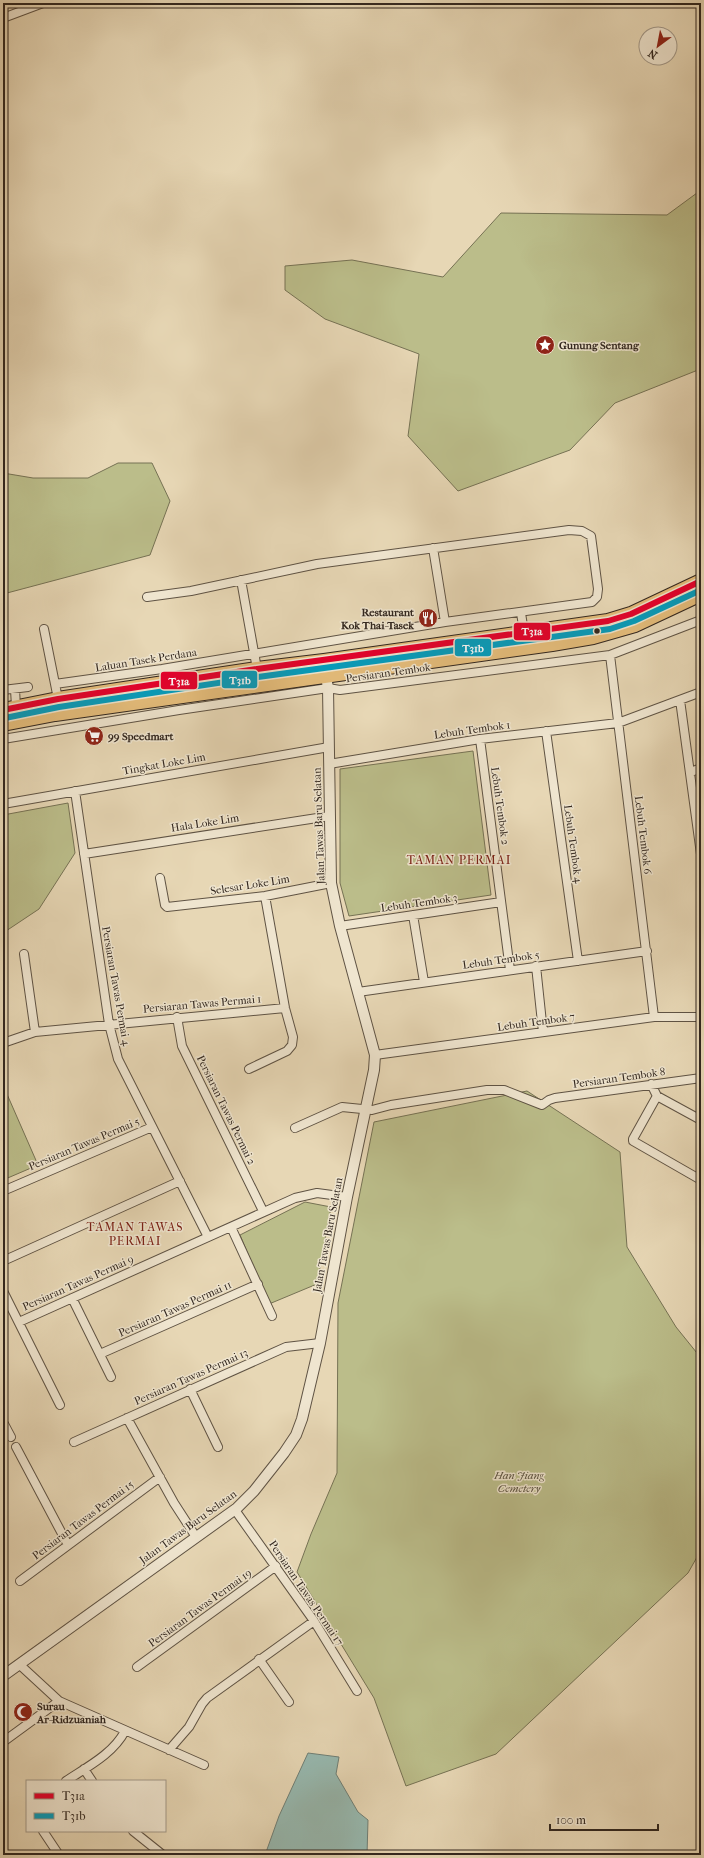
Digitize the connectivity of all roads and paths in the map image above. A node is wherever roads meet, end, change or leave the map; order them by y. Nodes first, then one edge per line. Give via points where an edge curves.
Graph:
1 (43, 3) edge
2 (3, 18) edge
3 (433, 548) junction
4 (241, 580) junction
5 (701, 581) edge
6 (701, 594) edge
7 (148, 597) dead end
8 (521, 613) junction
9 (701, 620) edge
10 (445, 622) junction
11 (44, 629) dead end
12 (524, 632) junction
13 (552, 644) junction
14 (501, 651) junction
15 (254, 654) junction
16 (610, 654) junction
17 (324, 662) junction
18 (257, 669) junction
19 (327, 682) junction
20 (55, 684) junction
21 (28, 686) dead end
22 (15, 689) junction
23 (3, 690) edge
24 (701, 692) edge
25 (58, 699) junction
26 (680, 700) junction
27 (10, 708) edge
28 (618, 723) junction
29 (3, 724) edge
30 (546, 731) junction
31 (3, 739) edge
32 (480, 739) junction
33 (329, 746) junction
34 (329, 764) junction
35 (701, 768) edge
36 (691, 772) junction
37 (75, 791) junction
38 (3, 804) edge
39 (330, 816) junction
40 (84, 854) junction
41 (701, 854) edge
42 (160, 878) dead end
43 (331, 883) junction
44 (265, 896) junction
45 (501, 902) junction
46 (413, 915) junction
47 (340, 926) junction
48 (647, 951) junction
49 (24, 954) dead end
50 (578, 961) junction
51 (536, 966) junction
52 (510, 970) junction
53 (424, 982) junction
54 (358, 992) junction
55 (285, 1008) junction
56 (177, 1017) junction
57 (654, 1017) junction
58 (701, 1018) edge
59 (109, 1024) junction
60 (35, 1032) junction
61 (543, 1032) junction
62 (3, 1043) edge
63 (375, 1055) junction
64 (250, 1069) dead end
65 (701, 1078) edge
66 (651, 1084) junction
67 (657, 1096) junction
68 (365, 1110) junction
69 (701, 1120) edge
70 (152, 1127) junction
71 (295, 1128) dead end
72 (701, 1180) edge
73 (180, 1181) junction
74 (3, 1191) edge
75 (347, 1197) junction
76 (263, 1211) junction
77 (231, 1227) junction
78 (208, 1237) junction
79 (3, 1261) edge
80 (258, 1284) junction
81 (3, 1291) edge
82 (72, 1298) junction
83 (272, 1316) dead end
84 (19, 1322) junction
85 (320, 1343) junction
86 (100, 1354) junction
87 (112, 1377) dead end
88 (190, 1390) junction
89 (60, 1405) dead end
90 (128, 1418) junction
91 (3, 1422) edge
92 (11, 1437) dead end
93 (74, 1442) dead end
94 (16, 1446) dead end
95 (218, 1447) dead end
96 (160, 1477) junction
97 (235, 1510) junction
98 (196, 1537) junction
99 (68, 1545) junction
100 (276, 1566) junction
101 (20, 1581) dead end
102 (314, 1621) junction
103 (259, 1660) junction
104 (20, 1664) junction
105 (137, 1667) dead end
106 (3, 1676) edge
107 (357, 1691) dead end
108 (59, 1701) junction
109 (289, 1702) dead end
110 (125, 1731) junction
111 (3, 1742) edge
112 (169, 1750) junction
113 (204, 1765) dead end
114 (84, 1769) junction
115 (68, 1780) edge
116 (91, 1780) edge
117 (44, 1832) edge
118 (134, 1832) edge
119 (59, 1855) edge
120 (163, 1855) edge

1 - 2 street
3 - 4 street via 317,564
3 - 8 street, Laluan Tasek Perdana via 569,530 582,531 590,536 597,597 592,602
3 - 10 street
4 - 7 street
4 - 15 street
5 - 12 highway via 631,614 589,624
6 - 13 highway via 635,624 593,637
8 - 10 street, Laluan Tasek Perdana
8 - 12 street
9 - 16 street, Persiaran Tembok
10 - 15 street, Laluan Tasek Perdana
11 - 20 street
12 - 13 highway via 534,640 546,640
12 - 14 highway via 519,641 504,646
12 - 17 highway
13 - 14 highway
14 - 19 highway
15 - 18 street
15 - 20 street, Laluan Tasek Perdana
16 - 19 street, Persiaran Tembok via 340,690
16 - 28 street, Lebuh Tembok 6
17 - 18 highway
17 - 19 street, Jalan Tawas Baru Selatan
18 - 25 highway
19 - 29 highway via 55,714
19 - 31 street, Persiaran Tembok
19 - 33 street, Jalan Tawas Baru Selatan
20 - 25 street
21 - 22 street
22 - 23 street
22 - 27 street
24 - 26 street, Lebuh Tembok 1
25 - 27 highway
26 - 28 street, Lebuh Tembok 1
26 - 36 street
28 - 30 street, Lebuh Tembok 1
28 - 48 street, Lebuh Tembok 6
30 - 32 street, Lebuh Tembok 1
30 - 50 street, Lebuh Tembok 4
32 - 34 street, Lebuh Tembok 1
32 - 45 street, Lebuh Tembok 2
33 - 34 street, Jalan Tawas Baru Selatan
33 - 37 street, Tingkat Loke Lim
34 - 39 street, Jalan Tawas Baru Selatan
35 - 36 street
36 - 41 street
37 - 38 street, Tingkat Loke Lim
37 - 40 street, Persiaran Tawas Permai 4
39 - 40 street, Hala Loke Lim
39 - 43 street, Jalan Tawas Baru Selatan
40 - 59 street, Persiaran Tawas Permai 4
42 - 44 street, Selesar Loke Lim via 164,905 172,908
43 - 44 street, Selesar Loke Lim
43 - 47 street, Jalan Tawas Baru Selatan
44 - 55 street
45 - 46 street, Lebuh Tembok 3
45 - 52 street, Lebuh Tembok 2
46 - 47 street, Lebuh Tembok 3
46 - 53 street
47 - 54 street, Jalan Tawas Baru Selatan
48 - 50 street, Lebuh Tembok 5
48 - 57 street, Lebuh Tembok 6
49 - 60 street
50 - 51 street, Lebuh Tembok 5
51 - 52 street, Lebuh Tembok 5
51 - 61 street
52 - 53 street, Lebuh Tembok 5
53 - 54 street, Lebuh Tembok 5
54 - 63 street, Jalan Tawas Baru Selatan
55 - 56 street, Persiaran Tawas Permai 1
55 - 64 street via 293,1036 292,1045 286,1052
56 - 59 street, Persiaran Tawas Permai 1
56 - 76 street, Persiaran Tawas Permai 2 via 182,1046
57 - 58 street, Lebuh Tembok 7
57 - 61 street, Lebuh Tembok 7
59 - 60 street, Persiaran Tawas Permai 1
59 - 70 street, Persiaran Tawas Permai 4 via 118,1059
60 - 62 street, Persiaran Tawas Permai 1
61 - 63 street, Lebuh Tembok 7
63 - 68 street, Jalan Tawas Baru Selatan
65 - 66 street, Persiaran Tembok 8
66 - 67 street
66 - 68 street, Persiaran Tembok 8 via 555,1098 542,1105 504,1090 486,1090
67 - 69 street
67 - 72 street via 633,1142
68 - 71 street via 342,1107
68 - 75 street, Jalan Tawas Baru Selatan
70 - 73 street, Persiaran Tawas Permai 4
70 - 74 street, Persiaran Tawas Permai 5
73 - 78 street, Persiaran Tawas Permai 4
73 - 79 street
75 - 76 street, Persiaran Tawas Permai 9 via 305,1195
75 - 85 street, Jalan Tawas Baru Selatan
76 - 77 street, Persiaran Tawas Permai 9
77 - 78 street, Persiaran Tawas Permai 9
77 - 80 street
78 - 82 street, Persiaran Tawas Permai 9
80 - 83 street
80 - 86 street, Persiaran Tawas Permai 11
81 - 84 street
82 - 84 street, Persiaran Tawas Permai 9
82 - 86 street
84 - 89 street
85 - 88 street, Persiaran Tawas Permai 13 via 286,1347
85 - 97 street, Jalan Tawas Baru Selatan via 296,1435 254,1491
86 - 87 street
88 - 90 street, Persiaran Tawas Permai 13
88 - 95 street
90 - 93 street, Persiaran Tawas Permai 13
90 - 96 street
91 - 92 street
94 - 99 street
96 - 98 street
96 - 99 street, Persiaran Tawas Permai 15
97 - 98 street, Jalan Tawas Baru Selatan
97 - 100 street, Persiaran Tawas Permai 17
98 - 104 street, Jalan Tawas Baru Selatan
99 - 101 street, Persiaran Tawas Permai 15
100 - 102 street, Persiaran Tawas Permai 17
100 - 105 street, Persiaran Tawas Permai 19
102 - 103 street
102 - 107 street, Persiaran Tawas Permai 17
103 - 109 street
103 - 112 street via 207,1698 199,1707 192,1722
104 - 106 street, Jalan Tawas Baru Selatan
104 - 108 street
108 - 110 street
108 - 111 street
110 - 112 street
110 - 114 street via 114,1748
112 - 113 street
114 - 115 street
114 - 116 street
117 - 119 street
118 - 120 street

